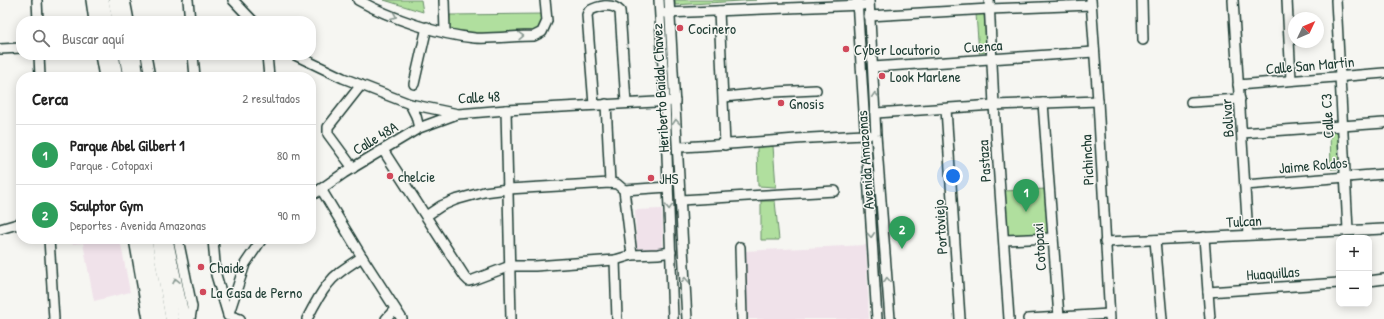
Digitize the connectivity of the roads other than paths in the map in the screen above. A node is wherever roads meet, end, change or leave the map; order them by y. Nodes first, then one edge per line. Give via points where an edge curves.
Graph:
1 (37, 0) edge
2 (92, 0) edge
3 (102, 0) edge
4 (115, 0) edge
5 (124, 0) edge
6 (188, 0) edge
7 (358, 0) edge
8 (444, 0) edge
9 (545, 0) edge
10 (660, 0) edge
11 (669, 0) edge
12 (1142, 0) edge
13 (1233, 0) edge
14 (1287, 0) edge
15 (1336, 0) edge
16 (232, 1) edge
17 (857, 3) edge
18 (869, 3) edge
19 (1091, 3) edge
20 (989, 4) edge
21 (719, 11) junction
22 (670, 13) junction
23 (660, 14) junction
24 (38, 16) edge
25 (94, 16) edge
26 (105, 16) edge
27 (118, 16) edge
28 (127, 16) edge
29 (190, 16) edge
30 (248, 16) edge
31 (870, 16) junction
32 (427, 27) junction
33 (445, 32) junction
34 (1143, 40) dead end
35 (16, 48) edge
36 (0, 50) edge
37 (1094, 52) junction
38 (39, 60) edge
39 (102, 60) edge
40 (113, 60) edge
41 (127, 60) edge
42 (136, 60) edge
43 (147, 60) edge
44 (194, 60) edge
45 (267, 60) edge
46 (305, 60) edge
47 (992, 60) junction
48 (873, 67) junction
49 (40, 72) edge
50 (104, 72) edge
51 (115, 72) edge
52 (129, 72) edge
53 (137, 72) edge
54 (149, 72) edge
55 (195, 72) edge
56 (269, 72) edge
57 (1384, 73) edge
58 (1340, 76) junction
59 (1291, 80) junction
60 (414, 84) dead end
61 (361, 85) junction
62 (1238, 85) junction
63 (816, 90) dead end
64 (724, 97) junction
65 (1240, 100) junction
66 (665, 101) junction
67 (675, 101) junction
68 (1098, 101) junction
69 (1190, 102) dead end
70 (626, 103) junction
71 (1043, 103) junction
72 (410, 104) junction
73 (606, 104) junction
74 (594, 105) junction
75 (994, 105) junction
76 (946, 109) junction
77 (506, 110) junction
78 (876, 113) junction
79 (458, 114) junction
80 (1384, 123) edge
81 (1342, 126) junction
82 (419, 128) junction
83 (1242, 132) junction
84 (876, 135) junction
85 (864, 136) junction
86 (725, 145) junction
87 (678, 147) junction
88 (383, 150) junction
89 (353, 168) junction
90 (1384, 174) edge
91 (1345, 177) junction
92 (610, 183) junction
93 (1245, 185) junction
94 (668, 187) junction
95 (321, 189) junction
96 (508, 189) junction
97 (624, 190) junction
98 (835, 191) dead end
99 (316, 192) edge
100 (681, 200) junction
101 (426, 216) junction
102 (16, 224) edge
103 (0, 229) edge
104 (1384, 229) edge
105 (1348, 230) junction
106 (1248, 235) junction
107 (1384, 236) edge
108 (1204, 237) junction
109 (1053, 238) junction
110 (1004, 240) junction
111 (1155, 240) junction
112 (1105, 242) junction
113 (49, 244) edge
114 (136, 244) edge
115 (146, 244) edge
116 (159, 244) edge
117 (168, 244) edge
118 (179, 244) edge
119 (213, 244) edge
120 (259, 244) edge
121 (740, 247) dead end
122 (671, 252) junction
123 (632, 255) junction
124 (362, 257) junction
125 (615, 260) junction
126 (510, 266) junction
127 (1384, 280) edge
128 (1372, 281) edge
129 (1336, 283) edge
130 (1208, 292) junction
131 (395, 309) junction
132 (1109, 316) edge
133 (228, 317) edge
134 (1059, 317) junction
135 (54, 319) edge
136 (149, 319) edge
137 (159, 319) edge
138 (172, 319) edge
139 (184, 319) edge
140 (190, 319) edge
141 (240, 319) edge
142 (307, 319) edge
143 (386, 319) edge
144 (402, 319) edge
145 (511, 319) edge
146 (617, 319) edge
147 (673, 319) edge
148 (687, 319) edge
149 (742, 319) edge
150 (877, 319) edge
151 (890, 319) edge
152 (960, 319) edge
153 (1010, 319) edge
154 (1028, 319) edge
155 (1162, 319) edge
156 (1210, 319) edge

1 - 24 street
2 - 25 main road
3 - 26 highway
4 - 27 highway
5 - 28 main road
6 - 29 street
7 -> 32 street via 408,22
8 - 33 street
33 -> 9 street via 475,38 534,36 542,32 547,21
10 - 23 street, Heriberto Baidal Chavez
11 - 22 street, Heriberto Baidal Chavez
12 - 34 street
13 - 62 street, Bolivar
14 - 59 street
15 - 58 street, Calle C3
16 - 30 street
17 - 18 street
17 - 21 street
17 - 85 street, Avenida Amazonas
18 - 31 street, Avenida Amazonas
19 - 20 street
19 - 37 street, Pichincha
20 - 31 street
20 - 47 street, Pastaza
21 - 22 street
21 - 64 street
22 - 23 street
22 - 67 street, Heriberto Baidal Chavez
23 - 66 street, Heriberto Baidal Chavez
31 - 48 street, Avenida Amazonas
32 - 33 street
32 - 60 street
35 - 36 street
37 - 47 street, Cuenca
37 - 68 street, Pichincha
38 - 49 street
39 - 50 main road
40 - 51 highway
41 - 52 highway
42 - 53 main road
43 - 54 street
44 - 55 street
45 - 56 street
46 - 61 street, Calle 48
47 - 48 street, Cuenca
47 - 75 street, Pastaza
78 -> 48 street, Avenida Amazonas
57 - 58 street, Calle San Martin
58 - 59 street, Calle San Martin
58 - 81 street, Calle C3
59 - 62 street, Calle San Martin
61 - 72 street, Calle 48
61 - 89 street via 327,130
62 - 65 street, Bolivar
63 - 64 street
64 - 86 street
65 - 69 street
65 - 83 street, Bolivar
66 - 67 street, Calle 48
66 - 70 street, Calle 48
66 - 94 street, Heriberto Baidal Chavez
87 -> 67 street, Heriberto Baidal Chavez
68 - 71 street
68 - 112 street, Pichincha
70 - 73 street, Calle 48
70 - 74 street via 620,11 616,7 606,5 589,11 587,15
71 - 75 street
71 - 109 street, Cotopaxi
72 - 79 street, Calle 48
72 - 82 street
73 - 74 street, Calle 48
73 - 92 street
74 - 77 street, Calle 48
75 - 76 street
75 - 110 street, Pastaza
76 - 78 street
76 - 152 street, Portoviejo
77 - 79 street, Calle 48
77 - 96 street
78 - 84 street, Avenida Amazonas
79 - 82 street, Calle 48A
80 - 81 street
81 - 83 street
81 - 91 street, Calle C3
82 - 88 street, Calle 48A
83 - 93 street, Bolivar
84 - 85 street
151 -> 84 street, Avenida Amazonas
85 - 86 street
85 -> 150 street, Avenida Amazonas
86 - 87 street
87 - 100 street, Heriberto Baidal Chavez
88 - 89 street, Calle 48A
88 - 101 street
89 - 95 street, Calle 48A
90 - 91 street, Jaime Roldos
91 - 93 street, Jaime Roldos
91 - 105 street, Calle C3
92 - 96 street
92 - 97 street via 617,184
93 - 106 street, Bolivar
94 - 97 street
94 -> 122 street, Heriberto Baidal Chavez
95 - 99 street, Calle 48A
95 - 124 street
96 - 101 street via 455,200
96 - 126 street
97 - 123 street
98 - 100 street
148 -> 100 street, Heriberto Baidal Chavez
101 - 126 street via 469,281
102 - 103 street
104 - 105 street, Tulcan
104 - 107 street
105 - 106 street, Tulcan
106 - 108 street, Tulcan
108 - 111 street, Tulcan
108 - 130 street
109 - 110 street
109 - 134 street, Cotopaxi
110 - 153 street, Pastaza
111 - 112 street, Tulcan
111 - 155 street
112 - 132 street, Pichincha
113 - 135 street
114 - 136 main road
115 - 137 highway
116 - 138 highway
139 -> 117 main road
118 - 140 street via 192,307
119 - 133 street via 216,275
120 - 133 street via 245,264
121 - 149 street
122 - 123 street
122 - 147 street, Heriberto Baidal Chavez
123 - 125 street
124 - 131 street
124 - 142 street via 328,283
125 - 126 street
125 - 146 street
126 - 145 street
127 - 128 street
129 - 130 street, Huaquillas
130 - 156 street
131 - 143 street
131 - 144 street
132 - 134 street
133 - 141 street
134 - 154 street

